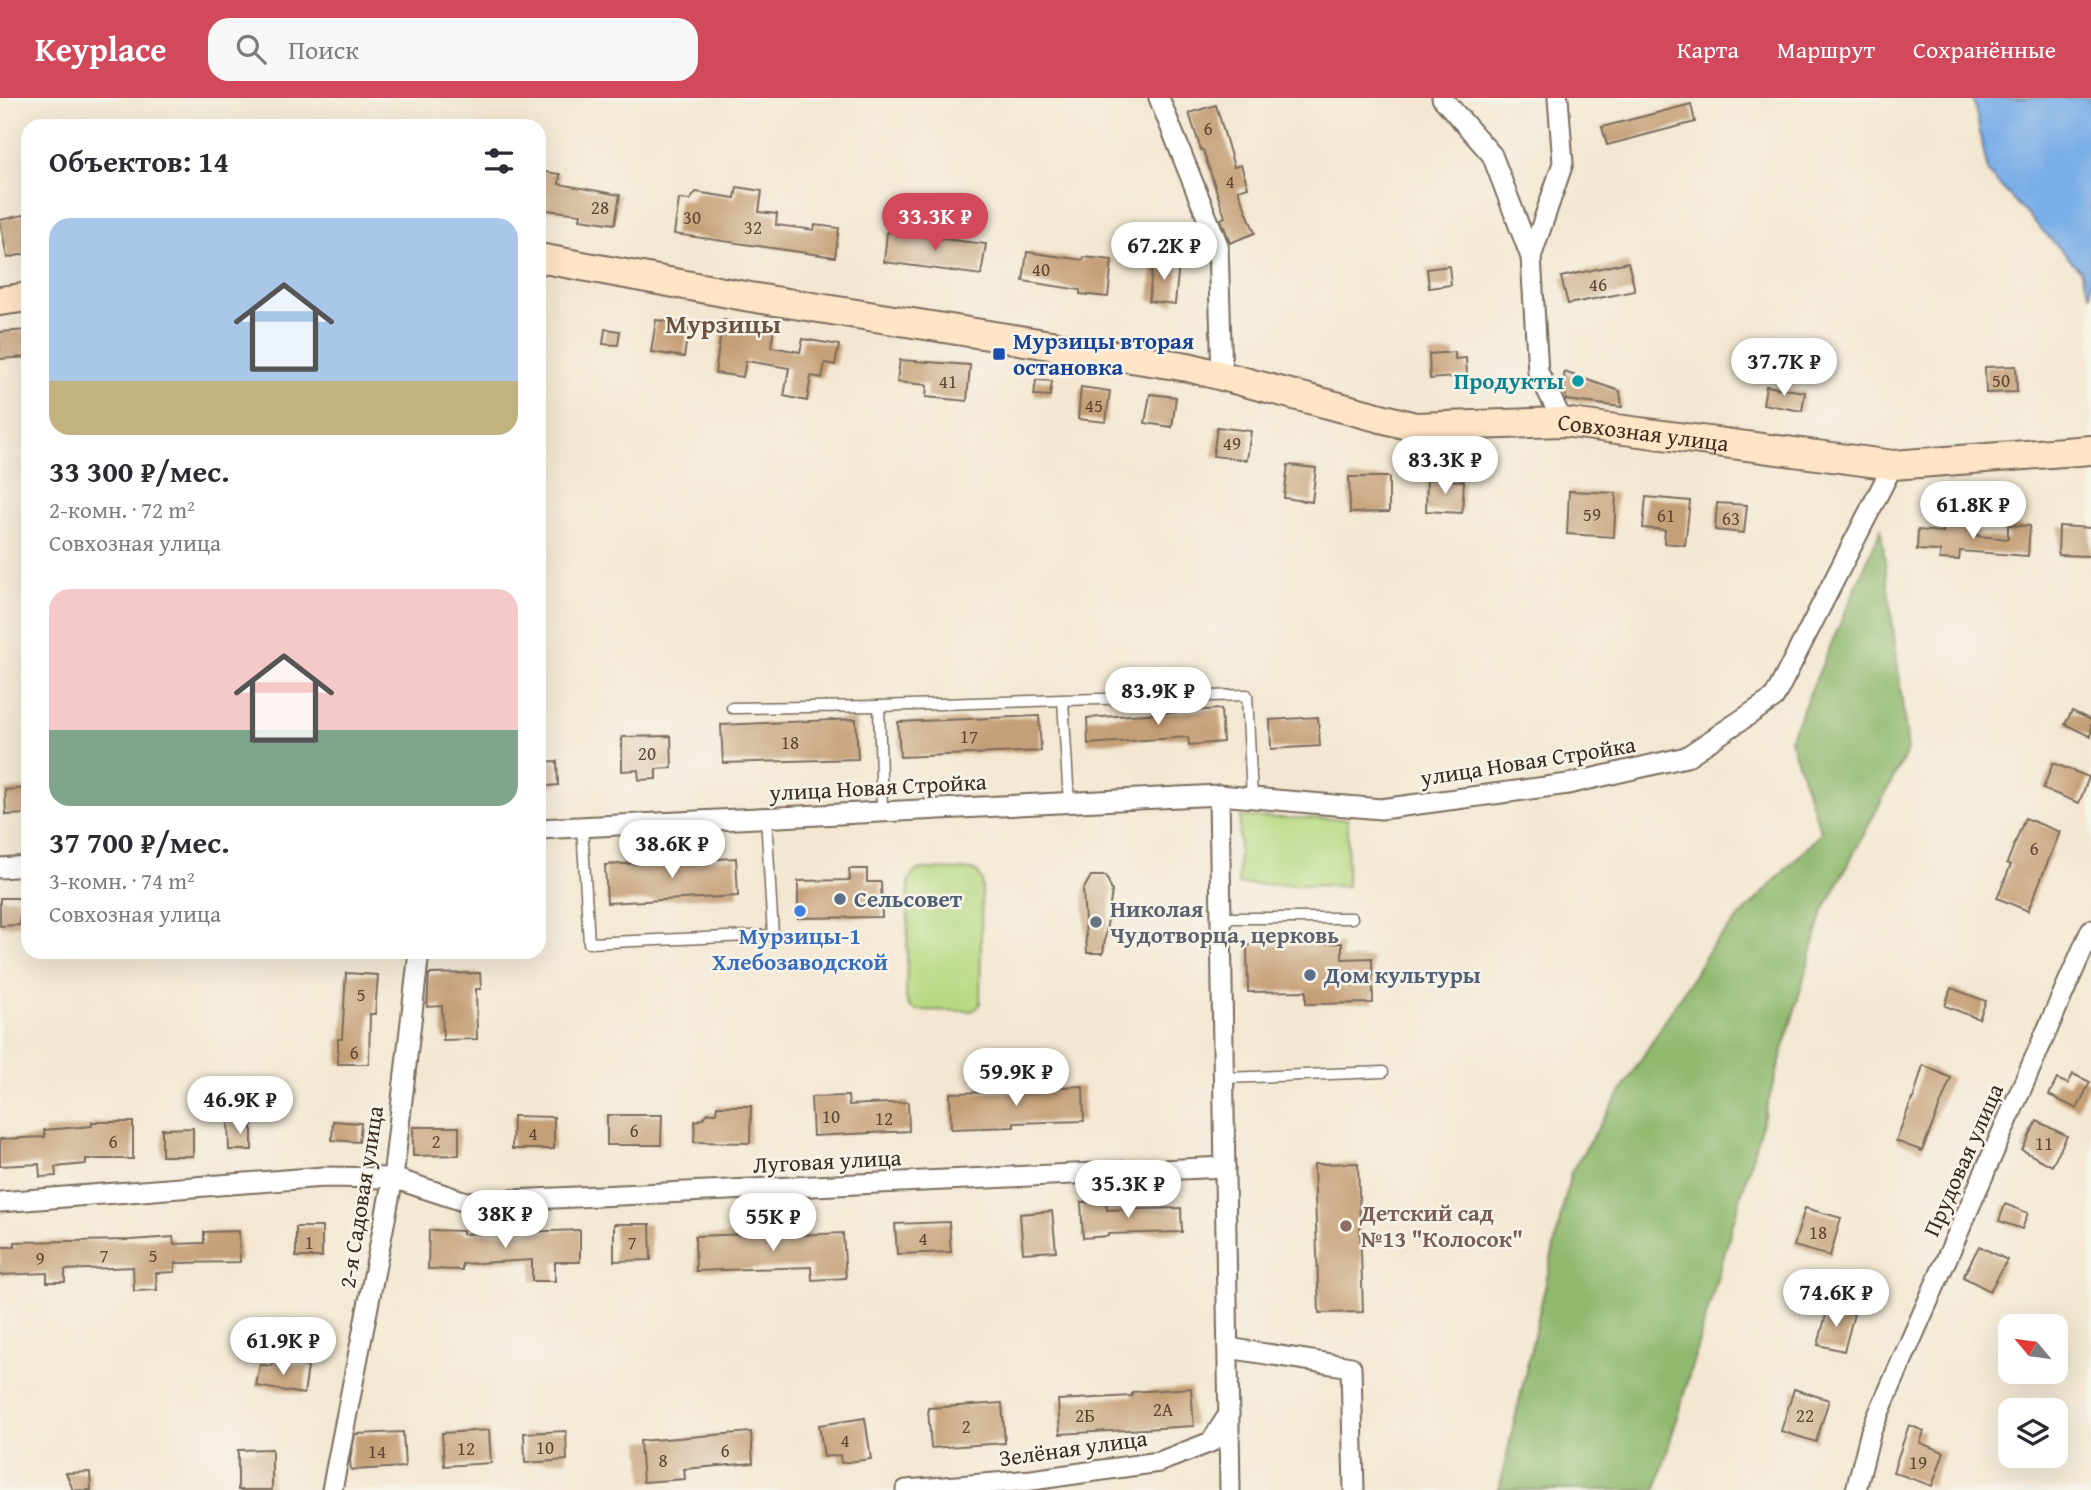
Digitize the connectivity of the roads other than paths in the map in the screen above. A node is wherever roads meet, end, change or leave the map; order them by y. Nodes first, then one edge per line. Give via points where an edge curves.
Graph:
1 (1159, 98) edge
2 (1442, 98) edge
3 (1558, 98) edge
4 (1531, 257) junction
5 (546, 259) edge
6 (21, 298) edge
7 (0, 301) edge
8 (1222, 376) junction
9 (1563, 422) junction
10 (2091, 450) edge
11 (1893, 465) junction
12 (1063, 700) junction
13 (879, 706) junction
14 (732, 708) dead end
15 (1219, 795) junction
16 (1252, 798) junction
17 (1069, 803) junction
18 (882, 812) junction
19 (766, 817) junction
20 (582, 827) junction
21 (546, 829) edge
22 (21, 866) edge
23 (0, 868) edge
24 (1221, 918) junction
25 (1352, 918) dead end
26 (2091, 930) edge
27 (418, 959) edge
28 (1383, 1072) dead end
29 (1224, 1079) junction
30 (1225, 1167) junction
31 (393, 1178) junction
32 (0, 1202) edge
33 (1228, 1348) junction
34 (1229, 1414) junction
35 (332, 1490) edge
36 (906, 1490) edge
37 (1230, 1490) edge
38 (1354, 1490) edge
39 (1856, 1490) edge

1 - 8 street via 1218,245
2 - 4 street via 1492,156
3 - 4 street via 1563,163
4 - 9 street via 1538,372
5 - 8 street, Совхозная улица via 750,297 1188,366
6 - 7 street
8 - 9 street, Совхозная улица via 1415,427
9 - 11 street, Совхозная улица
10 - 11 street, Совхозная улица
11 - 16 street, улица Новая Стройка via 1774,698 1685,758 1568,784 1381,809
12 - 13 lane
12 - 16 lane via 1247,695
12 - 17 lane
13 - 14 lane
13 - 18 lane
15 - 16 street, улица Новая Стройка
15 - 17 street, улица Новая Стройка
15 - 24 street
17 - 18 street, улица Новая Стройка
18 - 19 street, улица Новая Стройка
19 - 20 street, улица Новая Стройка
19 - 20 lane via 773,935 589,943
20 - 21 street, улица Новая Стройка
22 - 23 street
24 - 25 lane
24 - 29 street
26 - 39 street, Прудовая улица via 1871,1431
27 - 31 street, 2-я Садовая улица
28 - 29 lane
29 - 30 street
30 - 31 street, Луговая улица via 466,1202
30 - 33 street
31 - 32 street, Луговая улица via 323,1177
31 - 35 street, 2-я Садовая улица
33 - 34 street
33 - 38 street via 1351,1367
34 - 36 street, Зелёная улица via 1211,1442 1159,1462 1032,1480
34 - 37 street

